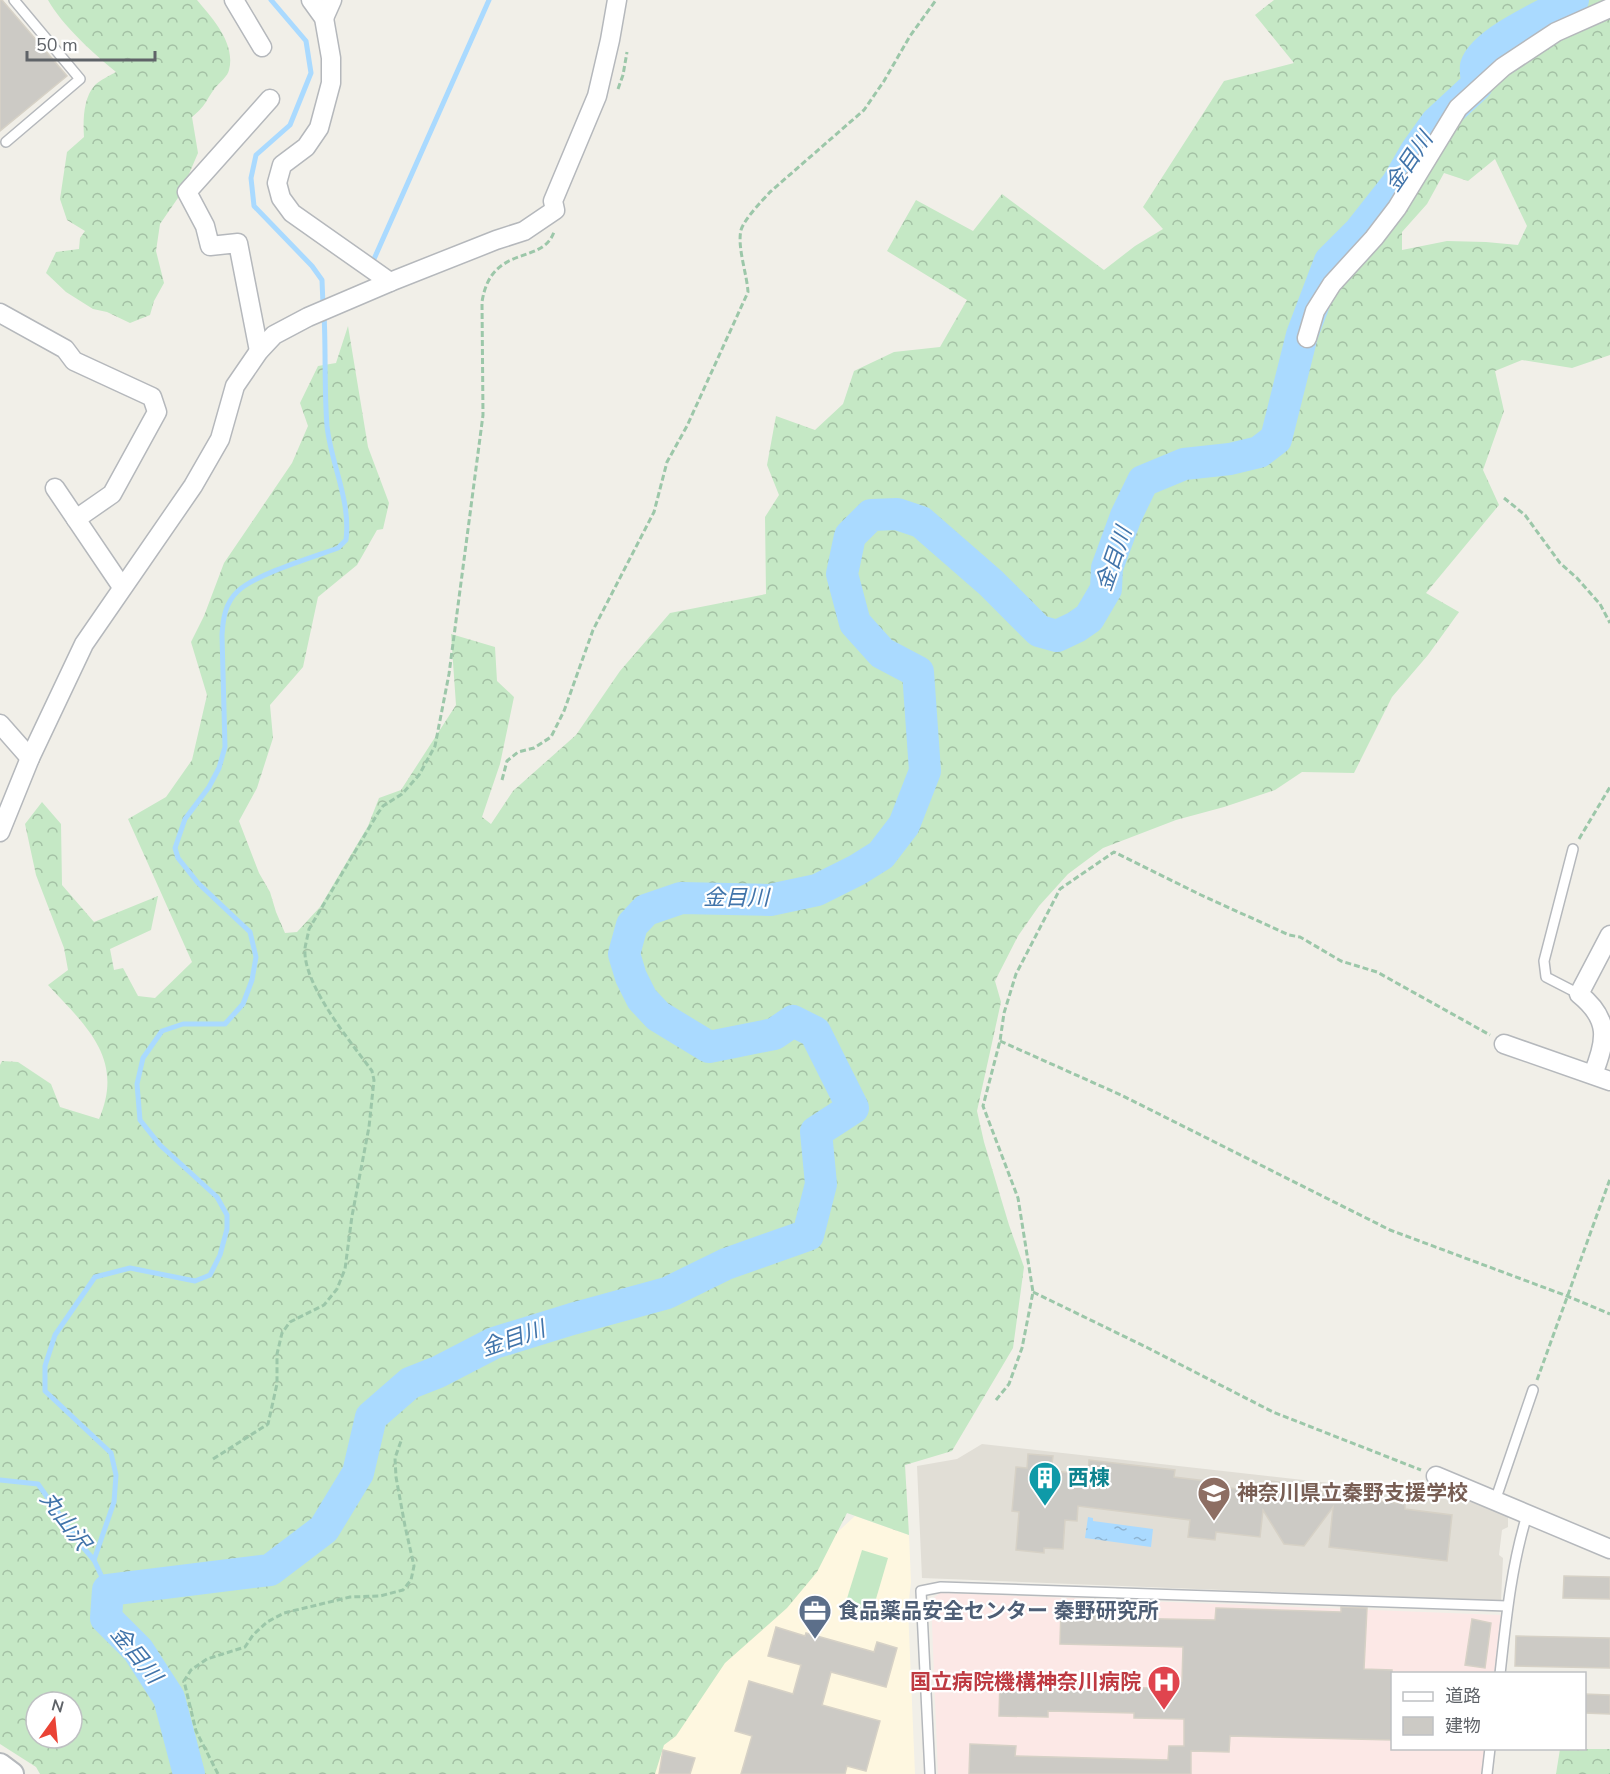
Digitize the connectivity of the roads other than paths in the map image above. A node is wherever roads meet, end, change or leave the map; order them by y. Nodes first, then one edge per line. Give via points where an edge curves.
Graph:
1 (14, 0) edge
2 (234, 0) edge
3 (310, 0) edge
4 (332, 0) edge
5 (617, 0) edge
6 (1610, 8) edge
7 (324, 18) junction
8 (262, 47) dead end
9 (270, 99) dead end
10 (6, 142) dead end
11 (390, 282) junction
12 (0, 314) edge
13 (1307, 338) dead end
14 (259, 351) junction
15 (55, 488) dead end
16 (76, 519) junction
17 (122, 587) junction
18 (0, 724) edge
19 (30, 758) junction
20 (0, 832) edge
21 (1573, 849) road end
22 (1610, 935) edge
23 (1579, 994) junction
24 (1504, 1044) road end
25 (1602, 1078) edge
26 (1533, 1390) road end
27 (1436, 1476) road end
28 (1495, 1501) junction
29 (1527, 1515) junction
30 (1610, 1549) edge
31 (1507, 1606) junction
32 (1500, 1672) edge
33 (1490, 1750) edge
34 (0, 1764) edge
35 (12, 1774) edge
36 (930, 1774) edge
37 (1487, 1774) edge

1 - 10 lane via 80,79
2 - 8 street
3 - 7 street
4 - 7 street
5 - 11 street via 597,96 553,201 555,210 524,231
6 - 13 street via 1556,32 1503,67 1458,108 1397,208 1332,284 1315,311
7 - 11 street via 331,83 319,128 306,147 282,165 277,183 280,198 292,213
9 - 14 street via 187,192 205,226 210,246 237,243
11 - 14 street via 308,317 274,335
12 - 16 street via 65,349 74,361 152,397 157,412 112,494
14 - 17 street via 235,386 220,439 171,519
15 - 16 street
16 - 17 street
17 - 19 street via 84,644
18 - 19 street
19 - 20 street
21 - 23 lane via 1544,961 1546,977
22 - 23 street
23 - 25 street via 1602,1024
24 - 25 street
26 - 28 lane
27 - 28 street
28 - 29 street
29 - 30 street
29 - 31 lane
31 - 32 lane
31 - 36 lane via 953,1587 921,1591
33 - 37 lane
34 - 35 street

